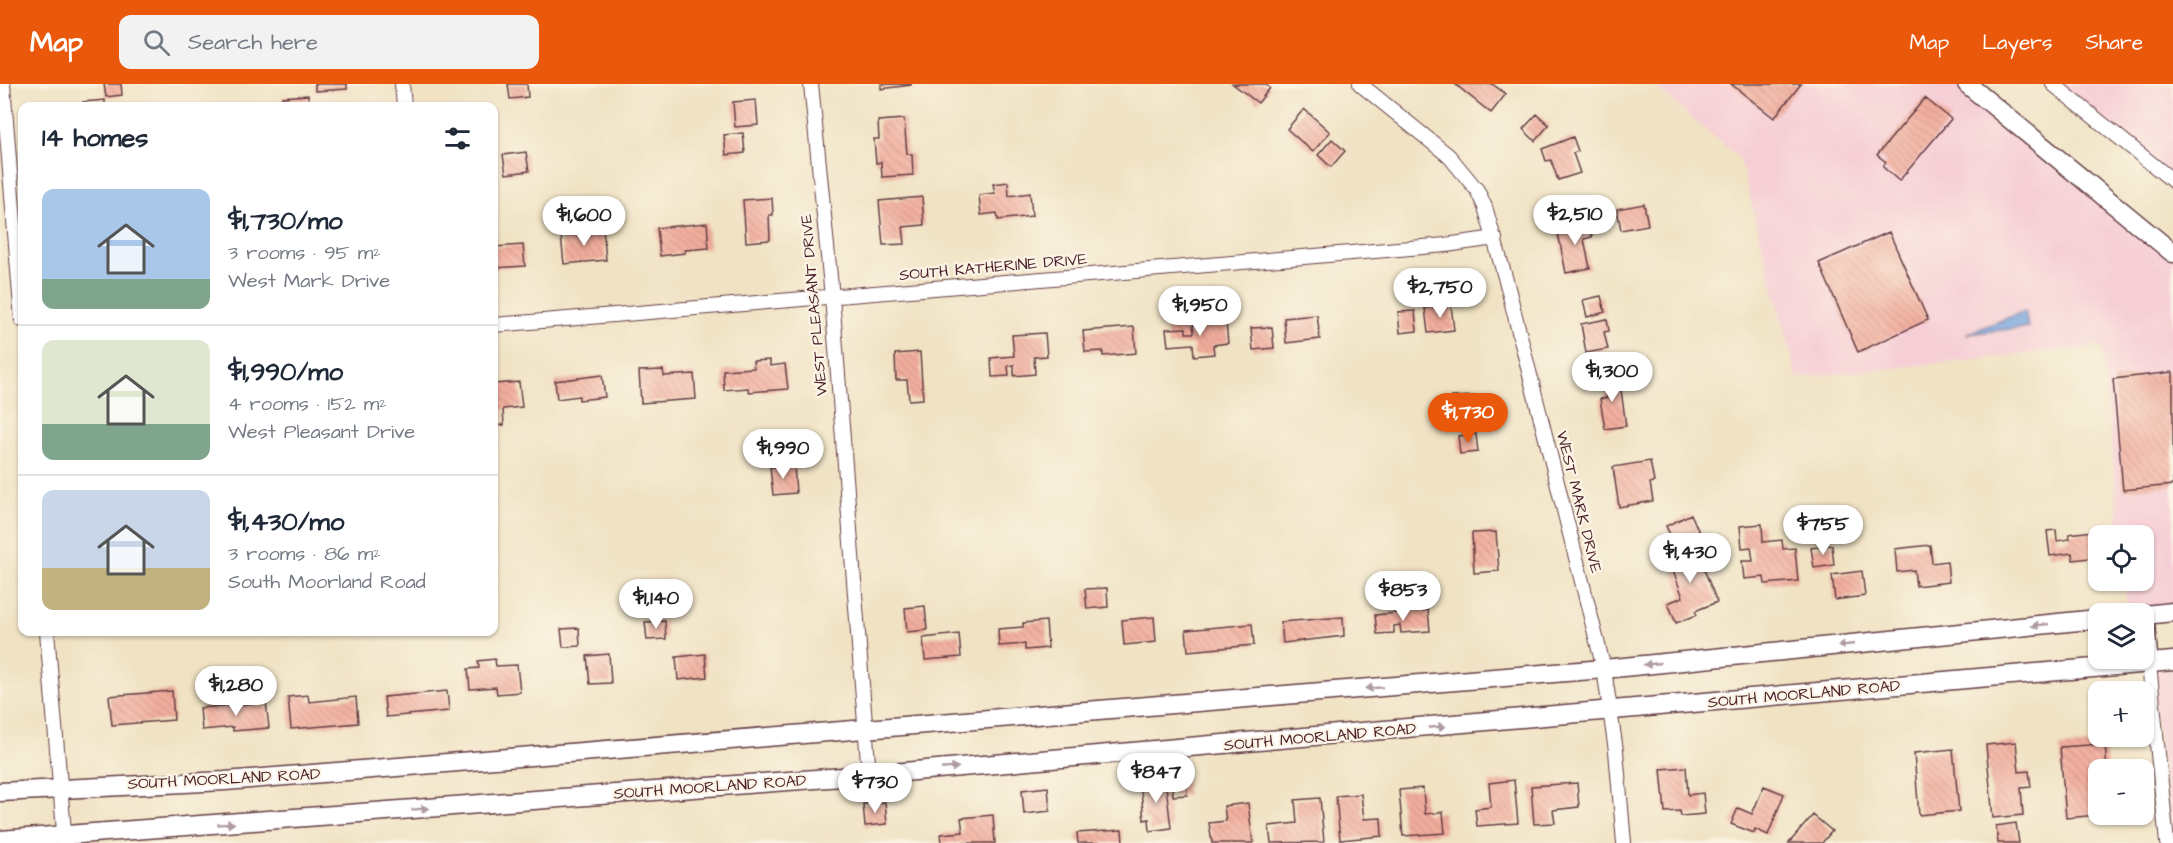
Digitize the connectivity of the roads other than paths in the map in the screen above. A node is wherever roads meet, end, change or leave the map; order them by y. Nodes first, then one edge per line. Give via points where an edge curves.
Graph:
1 (3, 84) edge
2 (402, 84) edge
3 (811, 84) edge
4 (1360, 84) edge
5 (1967, 84) edge
6 (2053, 84) edge
7 (404, 102) edge
8 (2173, 180) edge
9 (1495, 238) junction
10 (2173, 252) edge
11 (18, 270) edge
12 (832, 297) junction
13 (498, 326) edge
14 (2173, 612) edge
15 (2154, 614) edge
16 (2088, 620) edge
17 (47, 636) edge
18 (2173, 661) edge
19 (2154, 663) edge
20 (1604, 669) junction
21 (2092, 669) edge
22 (2150, 669) edge
23 (1611, 711) junction
24 (865, 729) junction
25 (869, 776) junction
26 (60, 788) junction
27 (0, 792) edge
28 (65, 839) edge
29 (0, 840) edge
30 (1624, 843) edge
31 (2167, 843) edge

1 - 11 street
2 - 7 street
3 - 12 street, WEST PLEASANT DRIVE
4 - 9 street, WEST MARK DRIVE via 1449,156 1477,190
5 - 10 main road
6 - 8 street
9 - 12 street, SOUTH KATHERINE DRIVE
9 - 20 street, WEST MARK DRIVE
12 - 13 street, SOUTH KATHERINE DRIVE
12 - 24 street, WEST PLEASANT DRIVE
14 - 15 main road
16 -> 20 main road, SOUTH MOORLAND ROAD
17 - 26 street
18 - 19 main road, SOUTH MOORLAND ROAD
20 - 23 street, WEST MARK DRIVE
20 -> 24 main road, SOUTH MOORLAND ROAD
21 - 23 main road, SOUTH MOORLAND ROAD
22 - 31 street
25 -> 23 main road, SOUTH MOORLAND ROAD
23 - 30 street, WEST MARK DRIVE
24 - 25 street, WEST PLEASANT DRIVE
24 - 26 main road, SOUTH MOORLAND ROAD via 225,781
28 -> 25 main road, SOUTH MOORLAND ROAD
26 - 27 main road, SOUTH MOORLAND ROAD
26 - 28 street
28 - 29 main road, SOUTH MOORLAND ROAD

